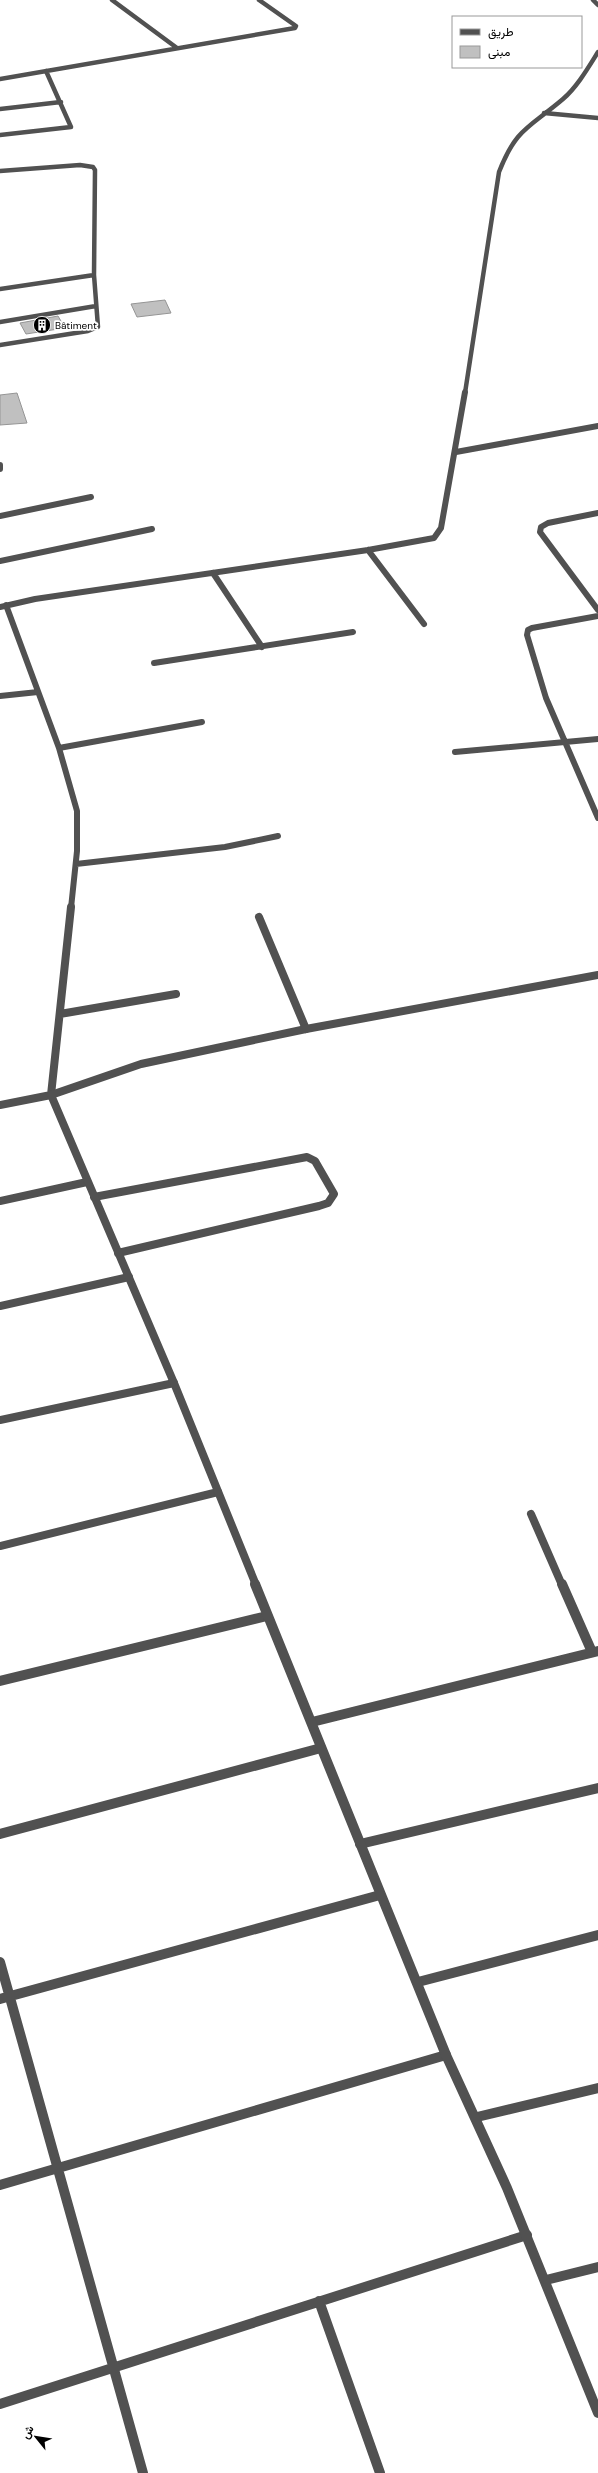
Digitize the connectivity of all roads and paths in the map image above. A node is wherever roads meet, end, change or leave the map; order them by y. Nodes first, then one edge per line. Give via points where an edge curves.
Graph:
1 (112, 0) edge
2 (259, 0) edge
3 (593, 0) edge
4 (598, 5) edge
5 (177, 48) junction
6 (598, 52) edge
7 (46, 71) junction
8 (0, 79) edge
9 (62, 102) junction
10 (0, 109) edge
11 (544, 113) junction
12 (598, 118) edge
13 (0, 135) edge
14 (0, 170) edge
15 (94, 275) junction
16 (0, 289) edge
17 (96, 306) junction
18 (0, 322) edge
19 (0, 345) edge
20 (598, 426) edge
21 (456, 452) junction
22 (0, 465) edge
23 (0, 468) edge
24 (91, 497) dead end
25 (598, 513) edge
26 (0, 516) edge
27 (152, 529) dead end
28 (368, 550) junction
29 (0, 561) edge
30 (213, 573) junction
31 (3, 606) edge
32 (598, 610) edge
33 (598, 616) edge
34 (424, 624) dead end
35 (353, 632) dead end
36 (262, 647) junction
37 (154, 664) dead end
38 (38, 692) junction
39 (0, 696) edge
40 (202, 722) dead end
41 (598, 739) edge
42 (566, 742) junction
43 (59, 748) junction
44 (455, 752) dead end
45 (598, 818) edge
46 (278, 836) dead end
47 (76, 864) junction
48 (259, 917) dead end
49 (598, 974) edge
50 (176, 994) dead end
51 (60, 1014) junction
52 (306, 1029) junction
53 (51, 1095) junction
54 (0, 1105) edge
55 (87, 1182) junction
56 (94, 1196) junction
57 (0, 1201) edge
58 (118, 1253) junction
59 (129, 1277) junction
60 (0, 1306) edge
61 (174, 1383) junction
62 (0, 1420) edge
63 (218, 1492) junction
64 (531, 1514) dead end
65 (0, 1546) edge
66 (267, 1616) junction
67 (595, 1651) edge
68 (0, 1681) edge
69 (312, 1722) junction
70 (321, 1748) junction
71 (598, 1788) edge
72 (0, 1834) edge
73 (360, 1844) junction
74 (380, 1895) junction
75 (598, 1935) edge
76 (0, 1962) edge
77 (418, 1982) junction
78 (5, 1998) edge
79 (446, 2055) junction
80 (598, 2088) edge
81 (477, 2117) junction
82 (57, 2168) junction
83 (0, 2185) edge
84 (527, 2235) junction
85 (598, 2267) edge
86 (546, 2280) junction
87 (319, 2301) junction
88 (113, 2370) junction
89 (0, 2404) edge
90 (598, 2413) edge
91 (143, 2473) edge
92 (380, 2473) edge

1 - 5 street
2 - 5 street via 292,23 295,28
3 - 4 street
5 - 7 street
6 - 11 street via 591,67 564,98
7 - 8 street
7 - 9 street
9 - 10 street
9 - 13 street via 72,125 69,128
11 - 12 street
11 - 21 street via 520,132 512,142 499,172
14 - 15 street via 80,165 93,167
15 - 16 street
15 - 17 street
17 - 18 street
17 - 19 street via 98,327 94,329
20 - 21 street
21 - 28 street via 438,534 427,540
22 - 23 street
24 - 26 street
25 - 32 street via 548,523 541,527 540,532
27 - 29 street
28 - 30 street
28 - 34 street
30 - 31 street
30 - 36 street
31 - 38 street
33 - 42 street via 528,630 527,635 546,698
35 - 36 street
36 - 37 street
38 - 39 street
38 - 43 street
40 - 43 street
41 - 42 street
42 - 44 street
42 - 45 street
43 - 47 street via 77,812
46 - 47 street via 225,848
47 - 51 street
48 - 52 street
49 - 52 street
50 - 51 street
51 - 53 street
52 - 53 street via 141,1064
53 - 54 street
53 - 55 street
55 - 56 street
55 - 57 street
56 - 58 street
56 - 58 street via 307,1157 315,1161 334,1194 328,1203 319,1206
58 - 59 street
59 - 60 street
59 - 61 street
61 - 62 street
61 - 63 street
63 - 65 street
63 - 66 street
64 - 67 street
66 - 68 street
66 - 69 street
67 - 69 street
69 - 70 street
70 - 72 street
70 - 73 street
71 - 73 street
73 - 74 street
74 - 77 street
74 - 78 street
75 - 77 street
76 - 78 street
77 - 79 street
78 - 82 street
79 - 81 street
79 - 82 street
80 - 81 street
81 - 84 street
82 - 83 street
82 - 88 street
84 - 86 street
84 - 87 street
85 - 86 street
86 - 90 street
87 - 88 street
87 - 92 street
88 - 89 street
88 - 91 street

